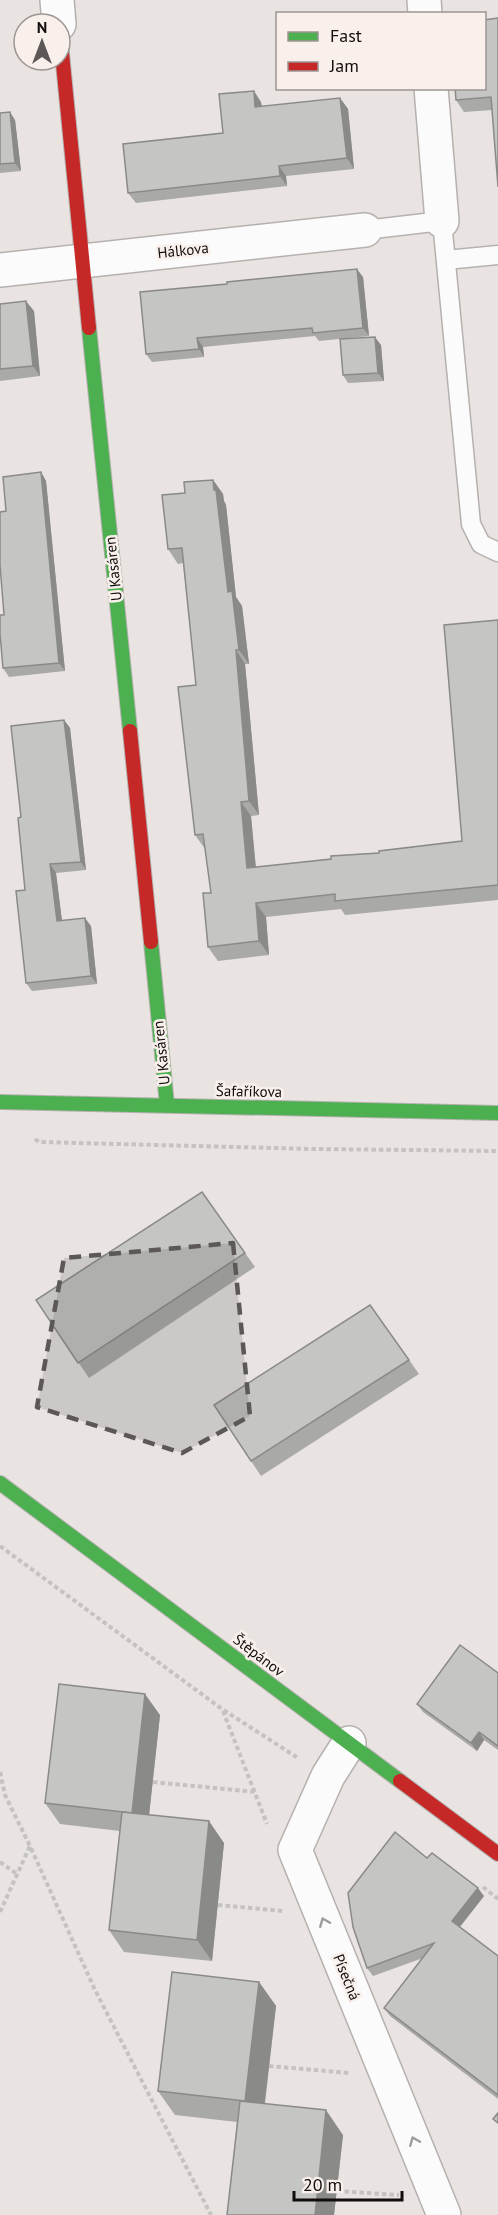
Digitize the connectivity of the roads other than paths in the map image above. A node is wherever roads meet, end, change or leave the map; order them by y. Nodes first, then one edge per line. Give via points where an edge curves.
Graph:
1 (64, 72) edge
2 (431, 90) edge
3 (442, 221) junction
4 (365, 230) joint
5 (498, 255) edge
6 (446, 260) junction
7 (83, 261) junction
8 (0, 270) edge
9 (498, 552) edge
10 (0, 1102) edge
11 (166, 1106) junction
12 (498, 1113) edge
13 (0, 1483) edge
14 (349, 1743) junction
15 (498, 1854) edge
16 (444, 2215) edge

1 - 7 street, U Kasáren
2 - 3 street
3 - 4 lane
3 - 6 lane
4 - 7 street, Hálkova
5 - 6 lane
6 - 9 lane via 471,524 481,544
7 - 8 street, Hálkova
7 - 11 street, U Kasáren
10 - 11 street, Šafaříkova
11 - 12 street, Šafaříkova
13 - 14 street, Štěpánov
14 - 15 street, Štěpánov
16 -> 14 street, Písečná via 295,1850 328,1776

